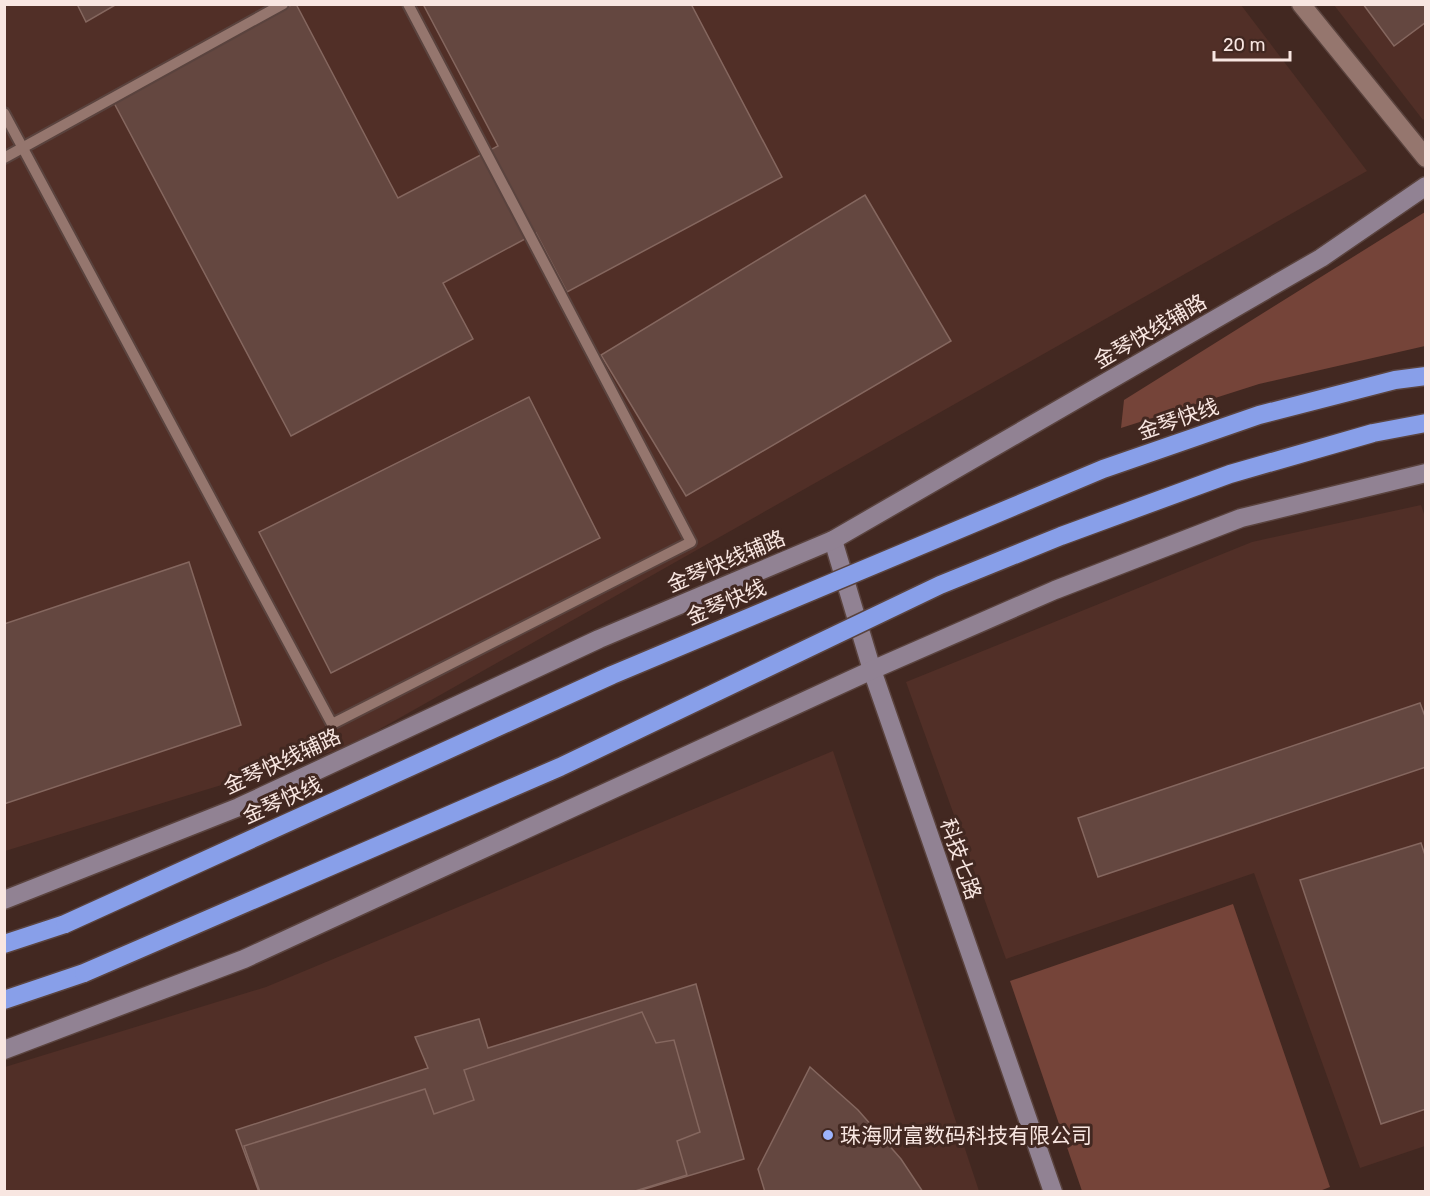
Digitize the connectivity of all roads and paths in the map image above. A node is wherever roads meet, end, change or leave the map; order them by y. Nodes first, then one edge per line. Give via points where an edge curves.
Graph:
1 (283, 4) edge
2 (408, 4) edge
3 (1301, 4) edge
4 (4, 113) edge
5 (24, 149) junction
6 (4, 158) edge
7 (1425, 158) edge
8 (1425, 186) edge
9 (1425, 376) edge
10 (1425, 423) edge
11 (1425, 473) edge
12 (833, 540) junction
13 (872, 670) junction
14 (4, 900) edge
15 (4, 944) edge
16 (4, 1000) edge
17 (4, 1050) edge
18 (1053, 1191) edge

1 - 5 lane
2 - 5 lane via 692,542 332,724
3 - 7 street
4 - 5 lane
5 - 6 lane
8 - 12 street, 金琴快线辅路 via 1321,258
9 - 15 highway, 金琴快线, bridge via 1259,415 1102,469 612,675 65,924
10 - 16 highway, bridge via 1373,433 1230,474 1061,536 951,581 560,766 84,973
11 - 13 street via 1241,518 1055,590
12 - 13 street, 科技七路
12 - 14 street, 金琴快线辅路 via 599,639 238,807
13 - 17 street via 244,959
13 - 18 street, 科技七路

